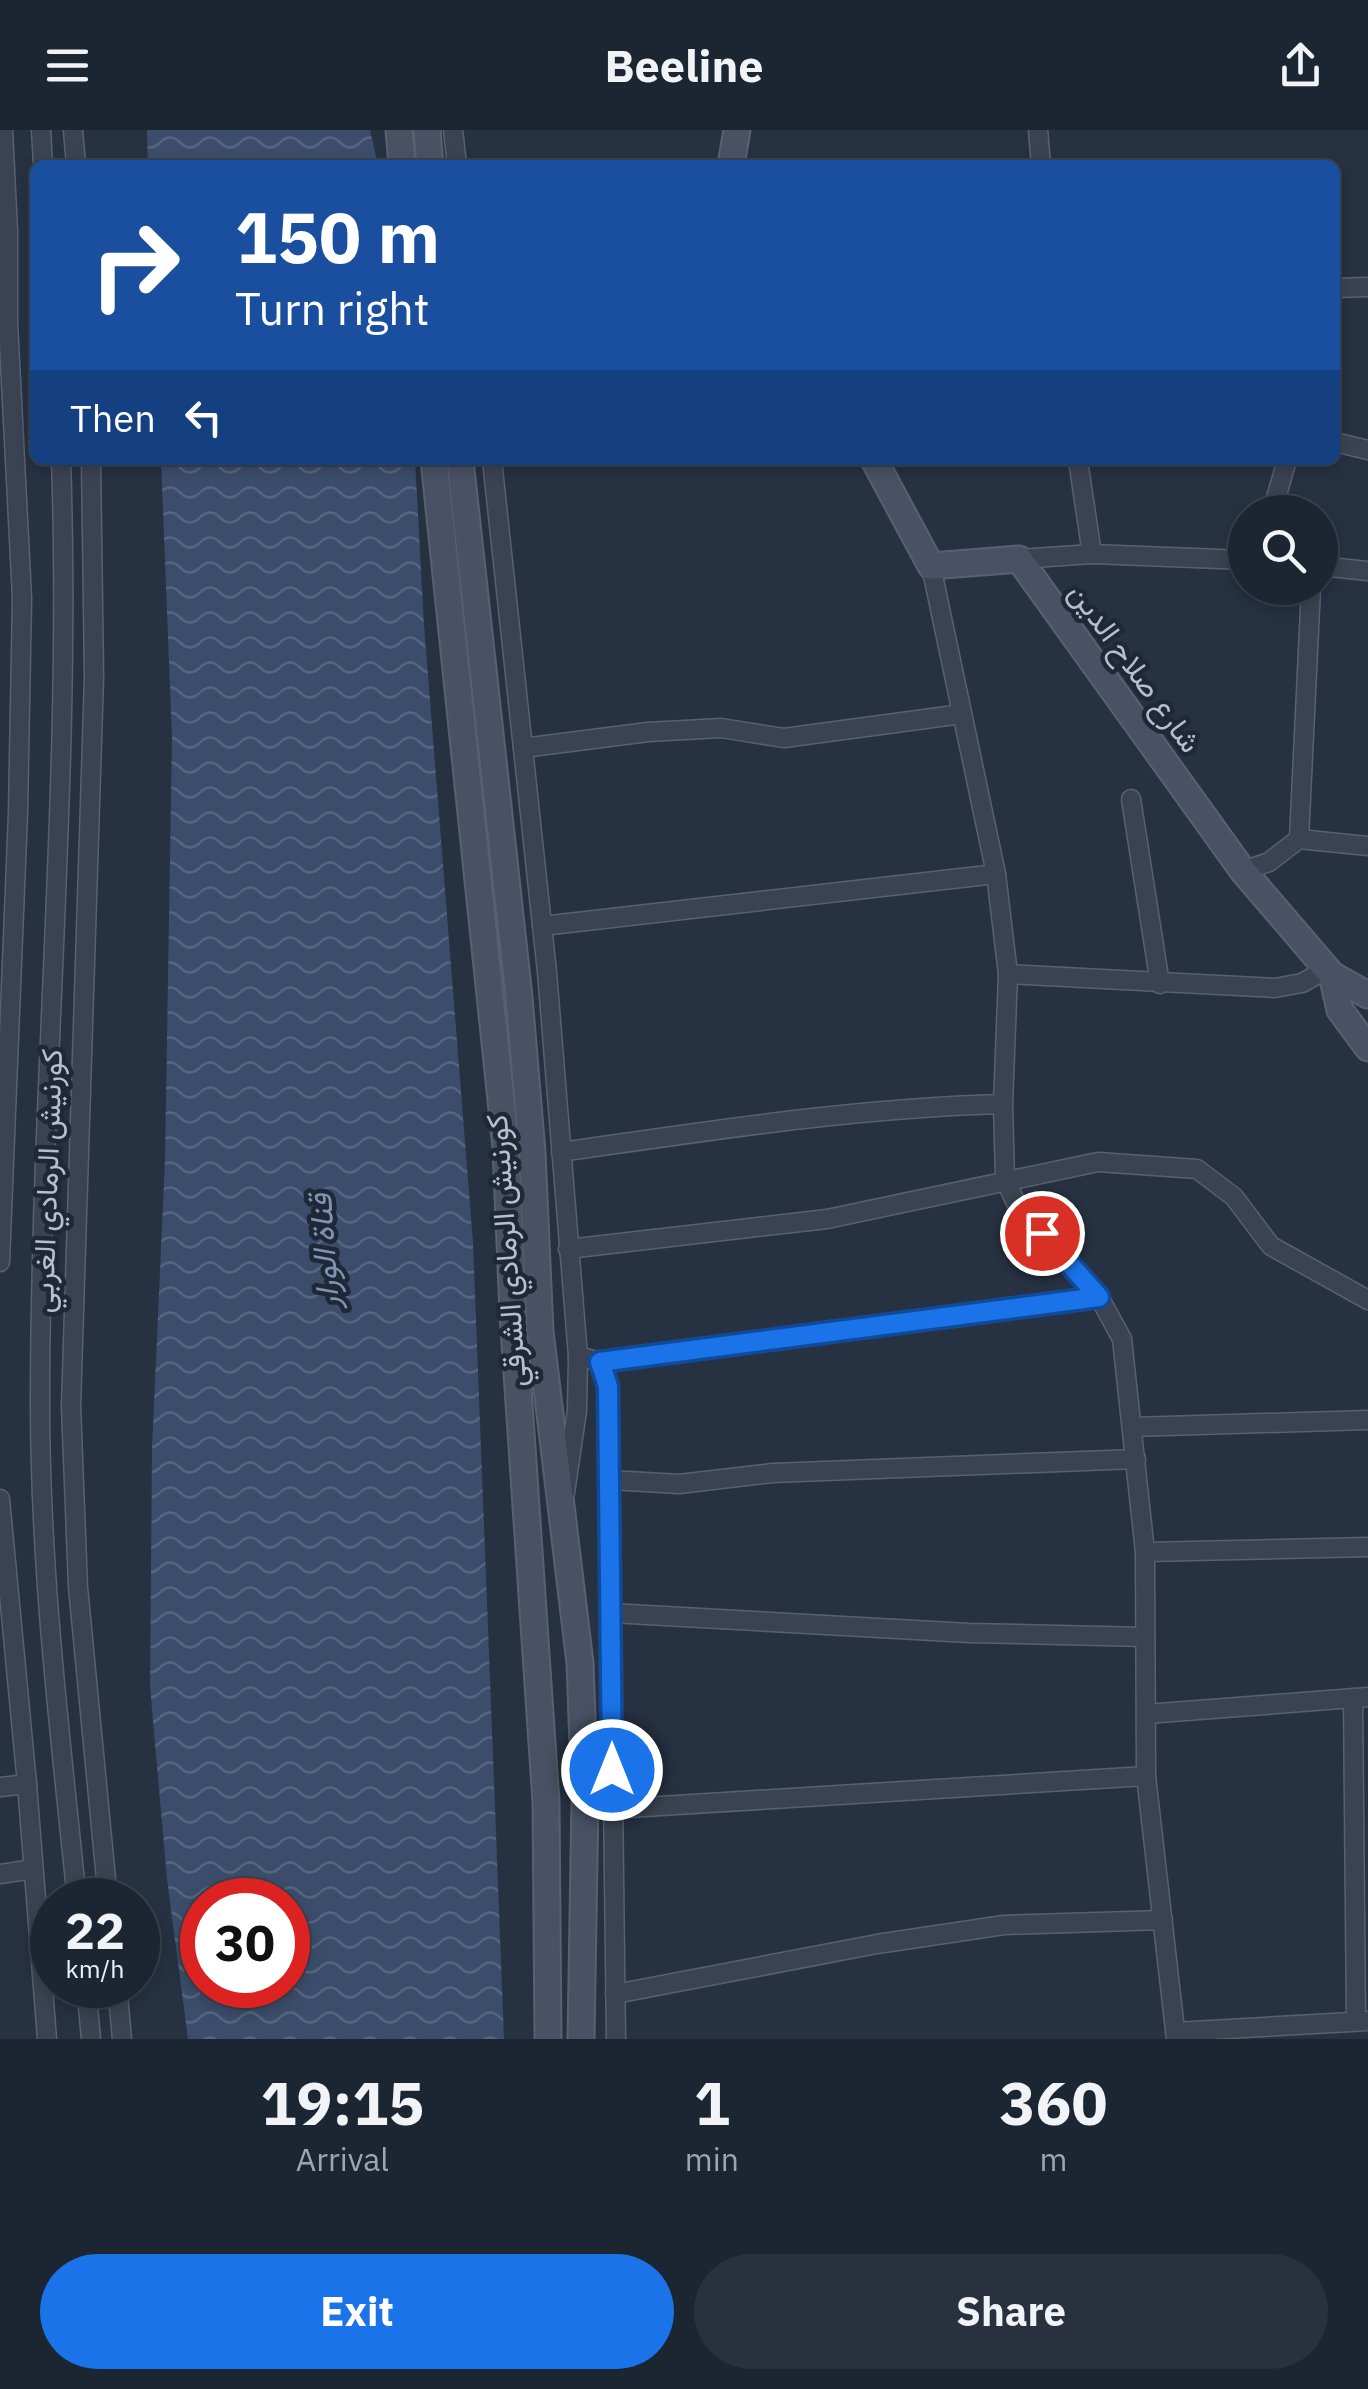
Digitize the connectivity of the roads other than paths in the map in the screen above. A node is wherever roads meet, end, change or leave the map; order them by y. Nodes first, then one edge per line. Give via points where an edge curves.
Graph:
1 (3, 130) edge
2 (41, 130) edge
3 (73, 130) edge
4 (399, 130) edge
5 (427, 130) edge
6 (453, 130) edge
7 (737, 130) edge
8 (1038, 130) edge
9 (43, 160) edge
10 (76, 160) edge
11 (402, 160) edge
12 (430, 160) edge
13 (457, 160) edge
14 (732, 160) edge
15 (1041, 160) edge
16 (4, 231) edge
17 (1368, 287) edge
18 (1340, 290) edge
19 (4, 322) edge
20 (1340, 443) edge
21 (1368, 450) edge
22 (61, 465) edge
23 (91, 465) edge
24 (435, 465) edge
25 (461, 465) edge
26 (493, 465) edge
27 (877, 465) edge
28 (1079, 465) edge
29 (1286, 465) edge
30 (8, 475) edge
31 (1277, 495) edge
32 (1092, 554) junction
33 (1019, 559) junction
34 (1228, 559) edge
35 (932, 566) junction
36 (1338, 568) edge
37 (1368, 571) edge
38 (1310, 605) edge
39 (10, 665) edge
40 (962, 714) junction
41 (523, 748) junction
42 (1132, 799) dead end
43 (9, 814) edge
44 (1299, 839) junction
45 (1368, 846) edge
46 (1242, 871) junction
47 (996, 874) junction
48 (542, 926) junction
49 (1329, 972) junction
50 (1008, 974) junction
51 (6, 976) edge
52 (1160, 984) junction
53 (1368, 995) edge
54 (1368, 1048) edge
55 (1003, 1104) junction
56 (3, 1120) edge
57 (561, 1152) junction
58 (46, 1162) junction
59 (77, 1162) junction
60 (1005, 1179) junction
61 (568, 1250) junction
62 (0, 1254) edge
63 (0, 1262) edge
64 (1099, 1297) junction
65 (1368, 1300) edge
66 (578, 1356) junction
67 (600, 1362) junction
68 (1368, 1420) edge
69 (1132, 1427) junction
70 (1136, 1458) junction
71 (610, 1480) junction
72 (0, 1502) edge
73 (562, 1509) junction
74 (1368, 1547) edge
75 (1145, 1552) junction
76 (611, 1613) junction
77 (6, 1628) edge
78 (1145, 1637) junction
79 (1361, 1697) edge
80 (1146, 1714) junction
81 (1146, 1776) junction
82 (28, 1784) junction
83 (0, 1787) edge
84 (585, 1800) junction
85 (546, 1802) junction
86 (612, 1809) junction
87 (33, 1870) junction
88 (0, 1874) edge
89 (75, 1878) edge
90 (106, 1878) edge
91 (1163, 1920) junction
92 (615, 1994) junction
93 (88, 2008) edge
94 (119, 2008) edge
95 (1362, 2021) edge
96 (1176, 2035) edge
97 (46, 2039) edge
98 (91, 2039) edge
99 (122, 2039) edge
100 (548, 2039) edge
101 (581, 2039) edge
102 (616, 2039) edge

1 - 16 street
2 - 9 street
3 - 10 street
4 - 11 main road
5 - 12 main road
6 - 13 street
7 - 14 main road
8 - 15 street
16 - 19 street
17 - 18 street
19 - 30 street
20 - 21 street
22 - 58 street, كورنيش الرمادي الغربي via 64,683
23 - 59 street, كورنيش الرمادي الغربي via 94,677
24 - 85 main road, كورنيش الرمادي الشرقي via 506,1148
25 - 73 main road, كورنيش الرمادي الشرقي via 519,997 540,1331
26 - 41 street
27 - 35 main road
28 - 32 street
29 - 31 street
30 - 39 street via 22,598
32 - 33 street
32 - 34 street
33 - 35 main road
33 - 46 main road, شارع صلاح الدين
35 - 40 street
36 - 37 street
38 - 44 street
39 - 43 street
40 - 41 street via 784,738 721,728
40 - 47 street
41 - 48 street
42 - 52 street
43 - 51 street
44 - 45 street
44 - 46 street via 1269,862
46 - 49 main road, شارع صلاح الدين
47 - 48 street
47 - 50 street
48 - 57 street
49 - 52 street via 1288,987
49 - 53 main road, شارع صلاح الدين
49 - 54 main road, شارع صلاح الدين via 1340,1010
50 - 52 street
50 - 55 street
51 - 56 street
55 - 57 street via 837,1114
55 - 60 street
56 - 62 street
57 - 61 street
58 - 59 street
58 - 89 street, كورنيش الرمادي الغربي via 43,1520
59 - 90 street, كورنيش الرمادي الغربي via 73,1496
60 - 61 street via 827,1219
60 - 64 street via 1014,1200
60 - 65 street via 1098,1162 1196,1169 1234,1197 1272,1246
61 - 66 street
62 - 63 street
64 - 67 street
64 - 69 street via 1122,1340
66 - 67 street
66 - 73 street via 574,1445
67 - 71 street via 608,1386
68 - 69 street
69 - 70 street
70 - 71 street via 773,1473 679,1484
70 - 75 street
71 - 76 street
72 - 77 street
73 - 84 main road, كورنيش الرمادي الشرقي via 580,1663
74 - 75 street
75 - 78 street
76 - 78 street
76 - 86 street
77 - 82 street
78 - 80 street
79 - 80 street
79 - 95 street
80 - 81 street
81 - 86 street
81 - 91 street
82 - 83 street
82 - 87 street
84 - 85 main road
84 - 101 main road, كورنيش الرمادي الشرقي
85 - 100 main road, كورنيش الرمادي الشرقي
86 - 92 street
87 - 88 street
87 - 97 street
91 - 92 street via 1004,1925
91 - 96 street
92 - 102 street
93 - 98 street
94 - 99 street
95 - 96 street

